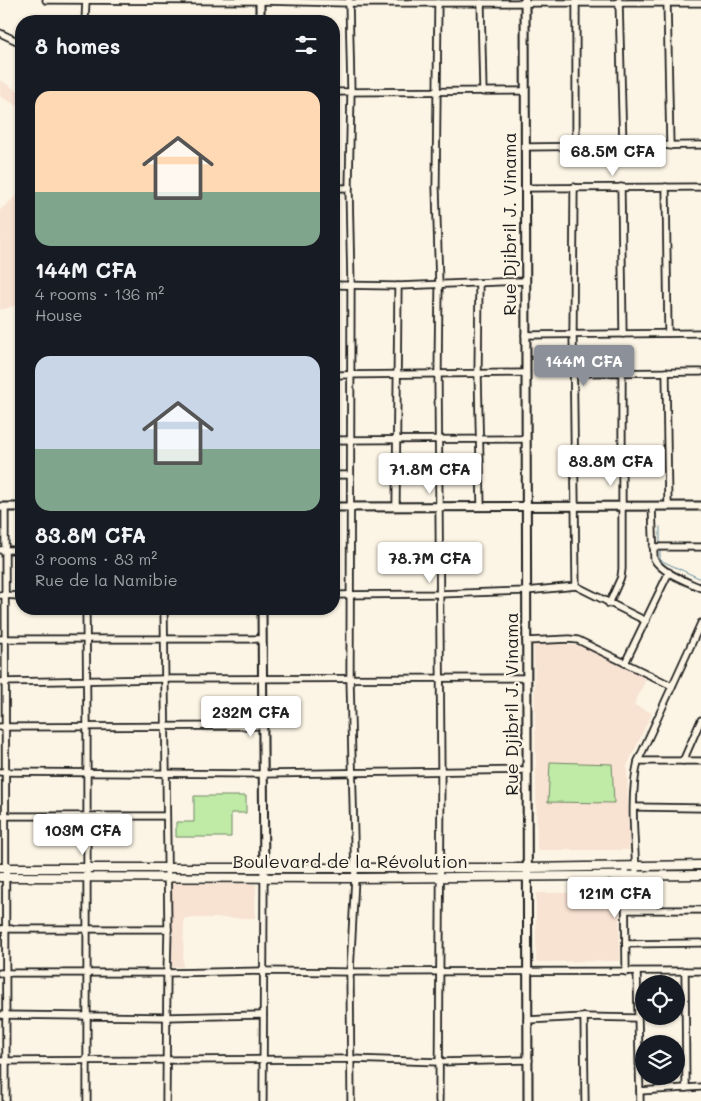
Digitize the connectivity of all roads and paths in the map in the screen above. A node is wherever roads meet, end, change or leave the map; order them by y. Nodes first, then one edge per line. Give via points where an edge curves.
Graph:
1 (46, 0) edge
2 (86, 0) edge
3 (260, 0) edge
4 (349, 2) edge
5 (524, 2) edge
6 (576, 2) edge
7 (619, 2) edge
8 (667, 2) edge
9 (438, 3) junction
10 (481, 3) junction
11 (701, 3) edge
12 (85, 15) edge
13 (260, 15) edge
14 (0, 33) edge
15 (15, 40) edge
16 (525, 91) junction
17 (340, 92) edge
18 (351, 92) junction
19 (438, 92) junction
20 (482, 92) junction
21 (701, 145) edge
22 (576, 146) junction
23 (623, 146) junction
24 (670, 146) junction
25 (525, 147) junction
26 (574, 187) junction
27 (621, 187) junction
28 (666, 187) junction
29 (701, 187) edge
30 (340, 188) edge
31 (349, 188) junction
32 (525, 188) junction
33 (525, 281) junction
34 (479, 284) junction
35 (340, 285) edge
36 (351, 285) junction
37 (439, 285) junction
38 (398, 286) junction
39 (701, 333) edge
40 (573, 334) junction
41 (622, 334) junction
42 (668, 334) junction
43 (526, 335) junction
44 (622, 372) junction
45 (666, 372) junction
46 (701, 372) edge
47 (478, 373) junction
48 (525, 373) junction
49 (573, 373) junction
50 (396, 374) junction
51 (438, 374) junction
52 (340, 375) edge
53 (350, 375) junction
54 (479, 439) junction
55 (526, 439) junction
56 (340, 440) edge
57 (350, 440) junction
58 (398, 440) junction
59 (439, 440) junction
60 (340, 475) edge
61 (350, 475) junction
62 (340, 506) edge
63 (350, 506) junction
64 (396, 506) junction
65 (439, 506) junction
66 (481, 506) junction
67 (526, 506) junction
68 (575, 506) junction
69 (621, 506) junction
70 (652, 506) junction
71 (668, 506) junction
72 (701, 506) edge
73 (3, 507) edge
74 (653, 547) junction
75 (701, 547) edge
76 (3, 550) edge
77 (669, 572) junction
78 (576, 586) junction
79 (701, 588) edge
80 (526, 591) junction
81 (440, 594) junction
82 (2, 595) edge
83 (340, 595) edge
84 (15, 596) edge
85 (350, 596) junction
86 (609, 604) junction
87 (86, 615) edge
88 (164, 615) edge
89 (262, 615) edge
90 (646, 621) junction
91 (701, 623) edge
92 (3, 639) edge
93 (86, 639) junction
94 (164, 639) junction
95 (262, 640) junction
96 (526, 642) junction
97 (626, 663) junction
98 (440, 678) junction
99 (526, 678) junction
100 (165, 679) junction
101 (262, 679) junction
102 (350, 679) junction
103 (87, 681) junction
104 (3, 682) edge
105 (672, 686) junction
106 (701, 720) edge
107 (166, 726) junction
108 (262, 726) junction
109 (3, 727) edge
110 (87, 727) junction
111 (638, 761) junction
112 (683, 761) junction
113 (701, 761) edge
114 (526, 770) junction
115 (441, 771) junction
116 (3, 772) edge
117 (351, 772) junction
118 (88, 773) junction
119 (166, 773) junction
120 (262, 774) junction
121 (634, 806) junction
122 (701, 808) edge
123 (87, 815) junction
124 (3, 816) edge
125 (166, 816) junction
126 (701, 865) edge
127 (264, 866) junction
128 (636, 866) junction
129 (87, 867) junction
130 (354, 867) junction
131 (440, 867) junction
132 (3, 868) edge
133 (167, 868) junction
134 (625, 870) junction
135 (527, 872) junction
136 (636, 874) junction
137 (701, 875) edge
138 (87, 876) junction
139 (440, 876) junction
140 (3, 877) edge
141 (264, 877) junction
142 (168, 878) junction
143 (355, 878) junction
144 (626, 910) junction
145 (701, 910) edge
146 (3, 929) edge
147 (87, 929) junction
148 (168, 929) junction
149 (626, 944) junction
150 (701, 944) edge
151 (263, 971) junction
152 (701, 971) edge
153 (88, 972) junction
154 (350, 972) junction
155 (441, 972) junction
156 (527, 972) junction
157 (626, 972) junction
158 (637, 972) junction
159 (684, 972) junction
160 (0, 973) edge
161 (7, 973) junction
162 (166, 973) junction
163 (637, 975) edge
164 (3, 1015) edge
165 (263, 1015) junction
166 (87, 1017) junction
167 (584, 1017) junction
168 (166, 1018) junction
169 (635, 1018) edge
170 (527, 1020) junction
171 (638, 1025) edge
172 (351, 1059) junction
173 (88, 1060) junction
174 (167, 1060) junction
175 (529, 1060) junction
176 (3, 1061) edge
177 (264, 1061) junction
178 (439, 1062) junction
179 (701, 1087) edge
180 (686, 1088) junction
181 (640, 1091) junction
182 (6, 1101) edge
183 (87, 1101) edge
184 (166, 1101) edge
185 (263, 1101) edge
186 (351, 1101) edge
187 (440, 1101) edge
188 (528, 1101) edge
189 (585, 1101) edge
190 (640, 1101) edge

1 - 2 street
2 - 3 street
2 - 12 street
3 - 4 street
3 - 13 street
4 - 9 street
4 - 18 street
5 - 6 street
5 - 10 street
5 - 16 street, Rue Djibril J. Vinama
6 - 7 street
6 - 22 street
7 - 8 street
7 - 23 street
8 - 11 street
8 - 24 street
9 - 10 street
9 - 19 street
10 - 20 street
14 - 15 street
16 - 20 street
16 - 25 street, Rue Djibril J. Vinama
17 - 18 street
18 - 19 street
18 - 31 street
19 - 20 street
19 - 37 street
21 - 24 street
22 - 23 street
22 - 25 street
23 - 24 street
25 - 32 street, Rue Djibril J. Vinama
26 - 27 street
26 - 32 street
26 - 40 street
27 - 28 street
27 - 41 street
28 - 29 street
28 - 42 street
30 - 31 street
31 - 36 street
32 - 33 street, Rue Djibril J. Vinama
33 - 34 street
33 - 43 street, Rue Djibril J. Vinama
34 - 37 street
34 - 47 street
35 - 36 street
36 - 38 street
36 - 53 street
37 - 38 street
37 - 51 street
38 - 50 street
39 - 42 street
40 - 41 street
40 - 43 street
40 - 49 street
41 - 42 street
43 - 48 street, Rue Djibril J. Vinama
44 - 45 street
44 - 49 street
44 - 69 street
45 - 46 street
45 - 71 street
47 - 48 street
47 - 51 street
47 - 54 street
48 - 55 street, Rue Djibril J. Vinama
49 - 68 street
50 - 51 street
50 - 53 street
50 - 58 street
51 - 59 street
52 - 53 street
53 - 57 street
54 - 55 street
54 - 59 street
54 - 66 street
55 - 67 street, Rue Djibril J. Vinama
56 - 57 street
57 - 58 street
57 - 61 street
58 - 59 street
58 - 64 street
59 - 65 street
60 - 61 street
61 - 63 street
62 - 63 street
63 - 64 street
63 - 85 street
64 - 65 street
65 - 66 street
65 - 81 street
66 - 67 street
67 - 68 street
67 - 80 street, Rue Djibril J. Vinama
68 - 69 street
68 - 78 street
69 - 70 street
69 - 86 street via 622,569
70 - 71 street
70 - 74 street
71 - 72 street
73 - 76 street
74 - 75 street
74 - 77 street via 655,561
76 - 82 street
77 - 79 street
77 - 90 street
78 - 80 street
78 - 86 street
80 - 81 street
80 - 96 street, Rue Djibril J. Vinama
81 - 85 street
81 - 98 street
82 - 84 street
82 - 92 street
83 - 85 street
85 - 102 street
86 - 90 street
87 - 93 street
88 - 94 street
89 - 95 street
90 - 97 street
91 - 105 street
92 - 93 street
92 - 104 street
93 - 94 street
93 - 103 street
94 - 95 street
94 - 100 street
95 - 101 street
96 - 97 street via 578,640
96 - 99 street, Rue Djibril J. Vinama
97 - 105 street
98 - 99 street
98 - 102 street
98 - 115 street
99 - 114 street, Rue Djibril J. Vinama
100 - 101 street
100 - 103 street
100 - 107 street
101 - 102 street
101 - 108 street
102 - 117 street
103 - 104 street
103 - 110 street
104 - 109 street
105 - 111 street
106 - 112 street
107 - 108 street
107 - 110 street
107 - 119 street
108 - 120 street
109 - 110 street
109 - 116 street
110 - 118 street
111 - 112 street
111 - 121 street
112 - 113 street
114 - 115 street
114 - 135 street, Rue Djibril J. Vinama
115 - 117 street
115 - 131 street
116 - 118 street
116 - 124 street
117 - 120 street
117 - 130 street
118 - 119 street
118 - 123 street
119 - 120 street
119 - 125 street
120 - 127 street
121 - 122 street
121 - 128 street
123 - 124 street
123 - 125 street
123 - 129 street
124 - 132 street
125 - 133 street
126 - 128 main road, Boulevard de la Révolution
127 - 130 main road, Boulevard de la Révolution
127 - 133 main road, Boulevard de la Révolution
127 - 141 street
128 - 134 main road, Boulevard de la Révolution
128 - 136 street
129 - 132 main road, Boulevard de la Révolution
129 - 133 main road, Boulevard de la Révolution
129 - 138 street
130 - 131 main road, Boulevard de la Révolution
130 - 143 street
131 - 135 main road, Boulevard de la Révolution
131 - 139 street
132 - 140 street
133 - 142 street
134 - 135 main road, Boulevard de la Révolution
134 - 136 main road, Boulevard de la Révolution
134 - 144 street
135 - 139 main road, Boulevard de la Révolution
135 - 156 street, Rue Djibril J. Vinama
136 - 137 main road, Boulevard de la Révolution
138 - 140 main road, Boulevard de la Révolution
138 - 142 main road, Boulevard de la Révolution
138 - 147 street
139 - 143 main road, Boulevard de la Révolution
139 - 155 street
140 - 146 street
141 - 142 main road, Boulevard de la Révolution
141 - 143 main road, Boulevard de la Révolution
141 - 151 street
142 - 148 street
143 - 154 street
144 - 145 street
144 - 149 street
146 - 147 street
146 - 161 street
147 - 148 street
147 - 153 street
148 - 162 street
149 - 150 street
149 - 157 street
151 - 154 street
151 - 162 street
151 - 165 street
152 - 159 street
153 - 161 street
153 - 162 street
153 - 166 street
154 - 155 street
154 - 172 street
155 - 156 street
155 - 178 street
156 - 157 street
156 - 170 street, Rue Djibril J. Vinama
157 - 158 street
158 - 159 street
158 - 163 street
159 - 180 street
160 - 161 street
161 - 164 street
162 - 168 street
164 - 166 street
164 - 176 street
165 - 168 street
165 - 177 street
166 - 168 street
166 - 173 street
167 - 169 street
167 - 170 street
167 - 189 street
168 - 174 street
170 - 175 street, Rue Djibril J. Vinama
171 - 181 street
172 - 177 street
172 - 178 street
172 - 186 street
173 - 174 street
173 - 176 street
173 - 183 street
174 - 177 street
174 - 184 street
175 - 178 street
175 - 188 street, Rue Djibril J. Vinama
176 - 182 street
177 - 185 street
178 - 187 street
179 - 180 street
180 - 181 street
181 - 190 street

